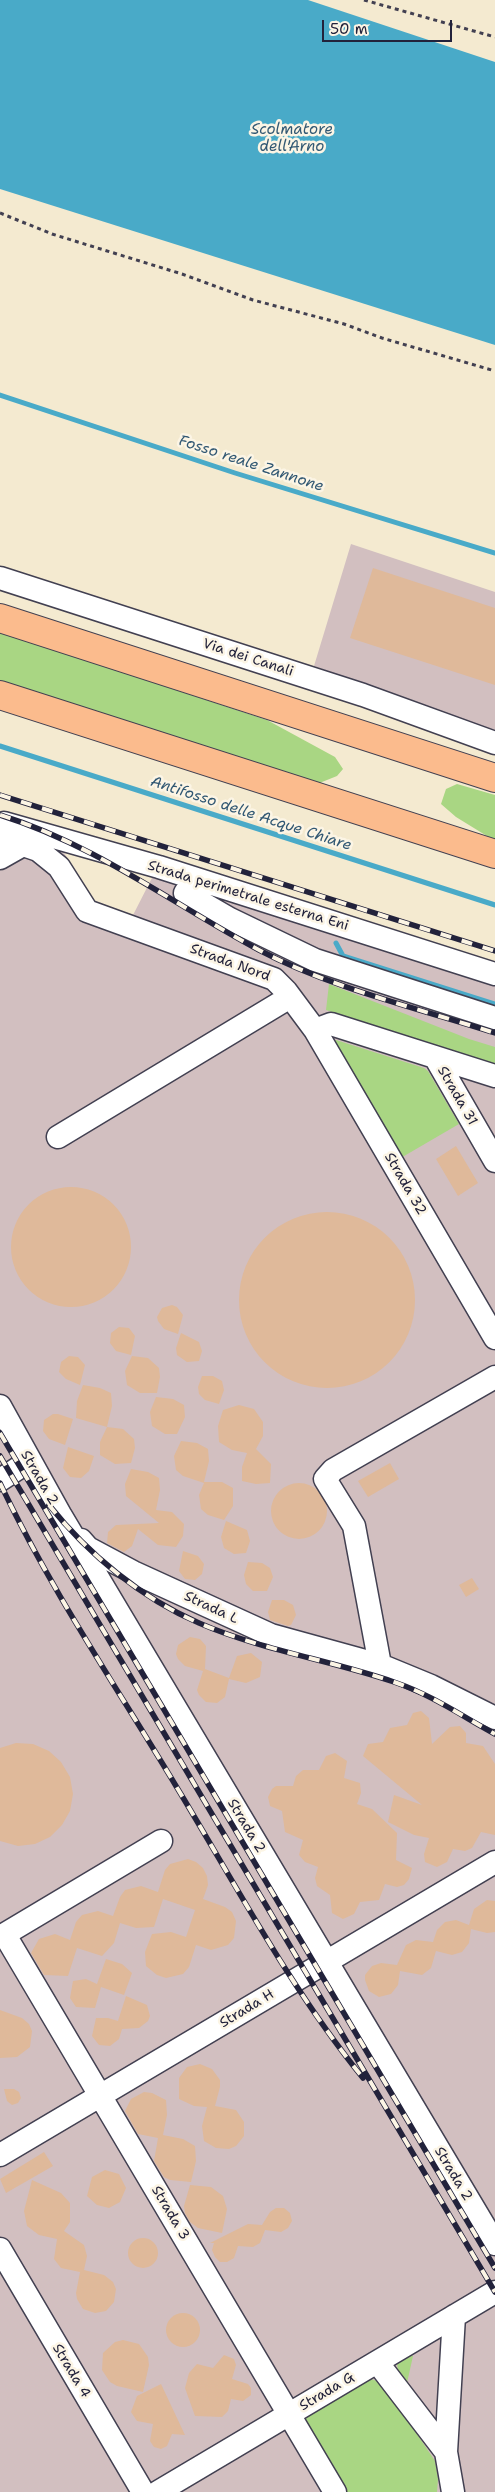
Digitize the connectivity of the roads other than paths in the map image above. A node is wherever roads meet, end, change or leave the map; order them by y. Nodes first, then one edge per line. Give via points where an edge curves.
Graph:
1 (0, 578) edge
2 (0, 618) edge
3 (0, 694) edge
4 (495, 744) edge
5 (495, 778) edge
6 (0, 822) edge
7 (0, 837) edge
8 (22, 845) junction
9 (495, 854) edge
10 (0, 858) edge
11 (185, 893) dead end
12 (495, 974) edge
13 (290, 997) junction
14 (495, 1018) edge
15 (315, 1030) junction
16 (435, 1057) junction
17 (495, 1076) edge
18 (58, 1137) dead end
19 (495, 1161) edge
20 (495, 1338) edge
21 (495, 1377) edge
22 (0, 1406) edge
23 (26, 1457) junction
24 (0, 1480) edge
25 (61, 1516) junction
26 (380, 1665) junction
27 (495, 1718) edge
28 (161, 1841) dead end
29 (495, 1862) edge
30 (2, 1936) edge
31 (327, 1962) junction
32 (100, 2096) junction
33 (0, 2156) edge
34 (495, 2244) edge
35 (0, 2250) edge
36 (495, 2292) edge
37 (454, 2316) junction
38 (377, 2362) junction
39 (289, 2414) junction
40 (446, 2452) junction
41 (143, 2492) edge
42 (158, 2492) edge
43 (335, 2492) edge
44 (454, 2492) edge

1 - 4 street, Via dei Canali via 363,695
2 - 5 highway
3 - 9 highway
6 - 12 street, Strada perimetrale esterna Eni via 159,867
7 - 8 street, Strada Nord
8 - 10 street
8 - 13 street, Strada Nord via 38,850 59,867 87,911 274,979
11 - 14 street via 315,960
13 - 15 street, Strada Nord
13 - 18 street
15 - 16 street via 331,1024
15 - 20 street, Strada 32
16 - 17 street
16 - 19 street, Strada 31
21 - 26 street via 333,1470 325,1479 354,1526
22 - 23 street, Strada 2
23 - 24 street via 20,1467
23 - 25 street, Strada 2
25 - 26 street, Strada L via 88,1548 133,1572 271,1635
25 - 31 street, Strada 2
26 - 27 street, Strada L
28 - 30 street
29 - 31 street, Strada H
30 - 32 street, Strada 3
31 - 32 street, Strada H
31 - 34 street, Strada 2
32 - 33 street, Strada H
32 - 39 street, Strada 3
35 - 41 street, Strada 4
36 - 37 street, Strada G
37 - 38 street, Strada G
37 - 40 street
38 - 39 street, Strada G
38 - 40 street
39 - 42 street, Strada G
39 - 43 street, Strada 3
40 - 44 street

